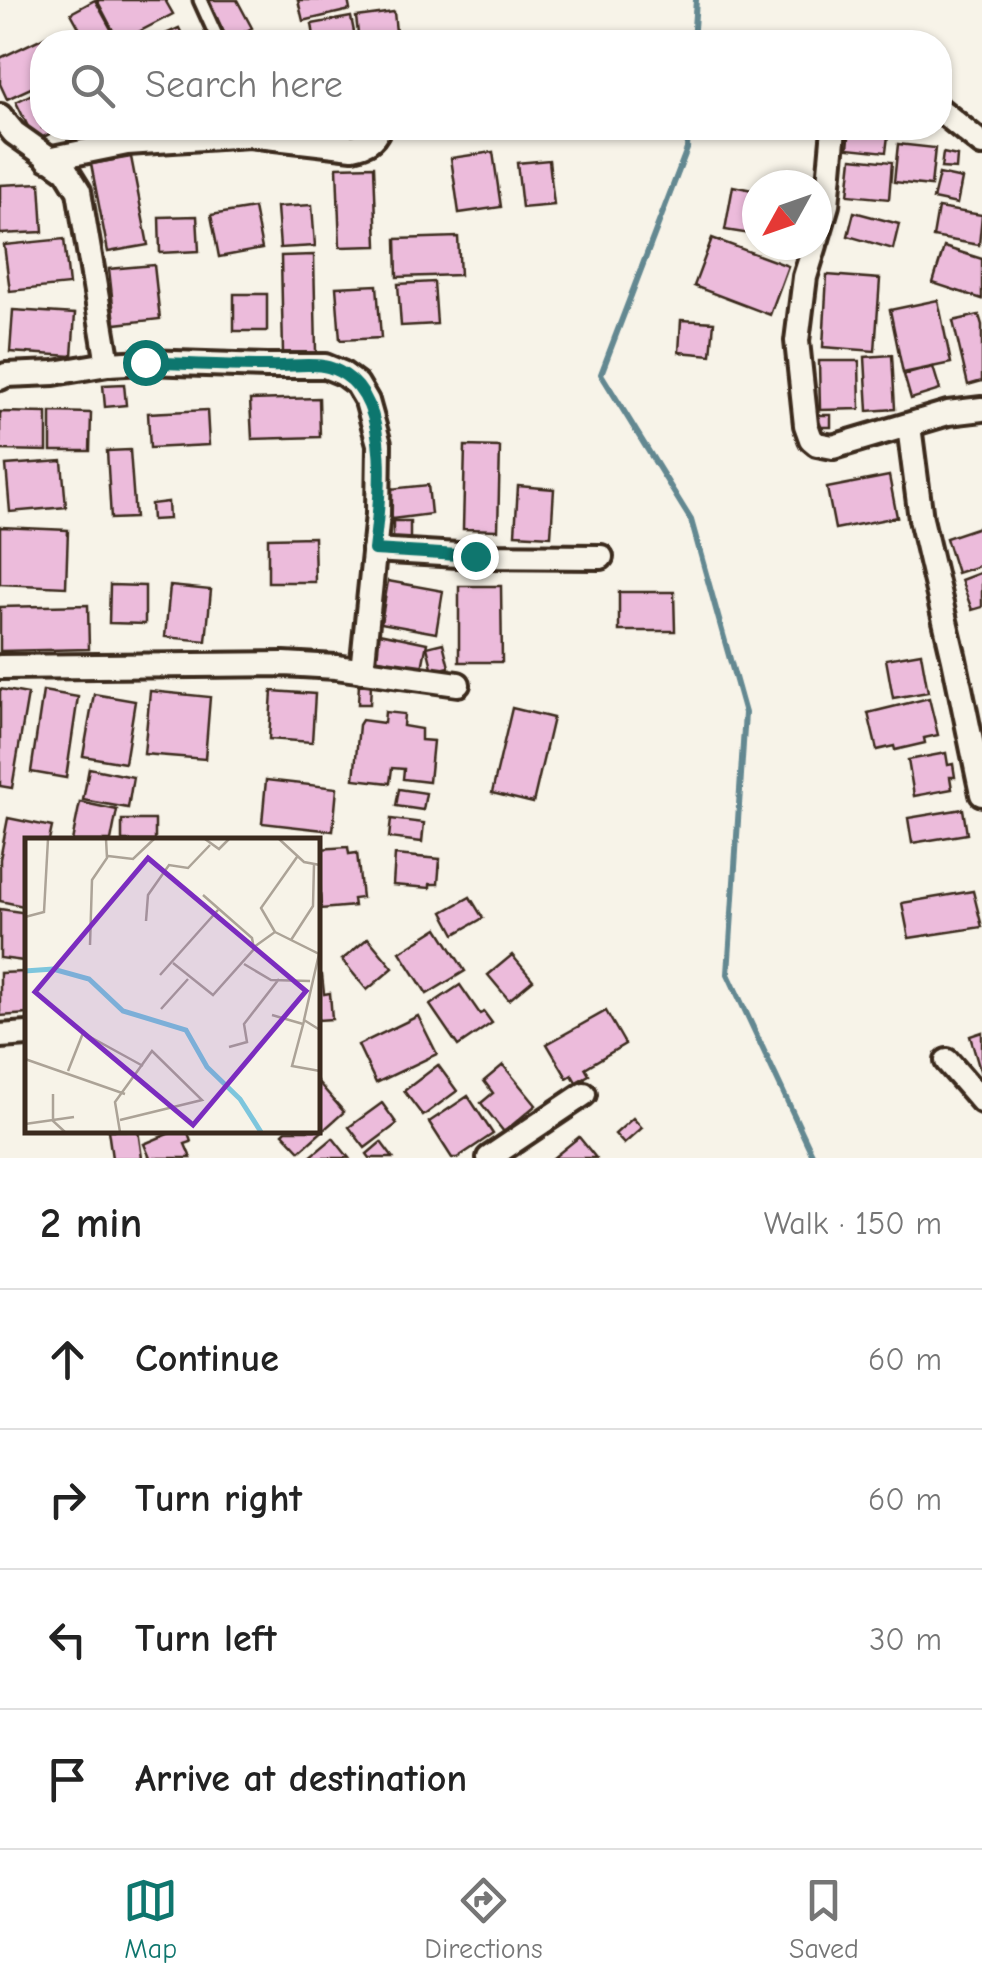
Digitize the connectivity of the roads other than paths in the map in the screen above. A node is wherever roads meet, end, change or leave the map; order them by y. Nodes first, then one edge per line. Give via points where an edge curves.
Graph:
1 (200, 0) edge
2 (214, 30) edge
3 (0, 116) edge
4 (952, 120) edge
5 (173, 140) edge
6 (292, 140) edge
7 (371, 140) edge
8 (833, 140) edge
9 (982, 144) edge
10 (48, 159) junction
11 (831, 170) edge
12 (811, 260) edge
13 (108, 364) junction
14 (0, 378) edge
15 (982, 410) edge
16 (909, 426) junction
17 (374, 550) junction
18 (601, 558) dead end
19 (0, 667) edge
20 (362, 671) junction
21 (458, 684) dead end
22 (982, 794) edge
23 (25, 1034) edge
24 (0, 1036) edge
25 (947, 1060) dead end
26 (584, 1094) dead end
27 (982, 1101) edge
28 (489, 1158) edge

1 - 2 lane
3 - 10 street
4 - 9 street
5 - 10 street
6 - 7 street via 352,147
8 - 11 street
10 - 13 street via 66,170 78,191
12 - 16 street via 797,342 811,439 832,447
13 - 14 street
13 - 17 street via 325,366 342,373 367,401 379,444
15 - 16 street
16 - 22 street via 922,519
17 - 18 street
17 - 20 street
19 - 20 street via 284,664
20 - 21 street
23 - 24 street
25 - 27 street
26 - 28 street

